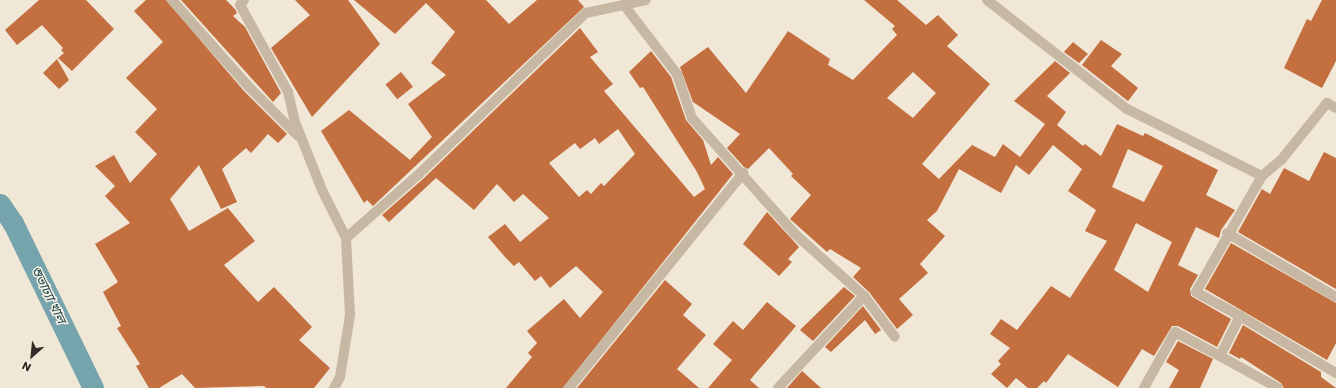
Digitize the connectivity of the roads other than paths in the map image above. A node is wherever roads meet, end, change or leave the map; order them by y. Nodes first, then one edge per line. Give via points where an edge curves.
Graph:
1 (172, 0) edge
2 (244, 0) edge
3 (646, 0) edge
4 (987, 0) edge
5 (624, 5) junction
6 (1336, 108) edge
7 (303, 142) junction
8 (743, 173) junction
9 (1262, 176) junction
10 (1227, 233) junction
11 (346, 238) junction
12 (864, 296) junction
13 (1336, 297) edge
14 (1240, 316) junction
15 (895, 337) dead end
16 (1220, 356) junction
17 (1336, 373) edge
18 (334, 388) edge
19 (569, 388) edge
20 (778, 388) edge
21 (1144, 388) edge
22 (1278, 388) edge

1 - 7 street
2 - 7 street via 240,5 288,92
3 - 5 street
4 - 9 street via 1127,109
5 - 8 street via 678,74 692,118
5 - 11 street via 586,14 419,174
6 - 9 street via 1327,103 1282,159
7 - 11 street via 322,190
8 - 12 street via 795,234
8 - 19 street
9 - 10 street
10 - 13 street
10 - 14 street via 1196,292
11 - 18 street via 350,315 340,377
12 - 15 street
12 - 20 street
14 - 16 street
14 - 17 street
16 - 21 street via 1175,332
16 - 22 street

